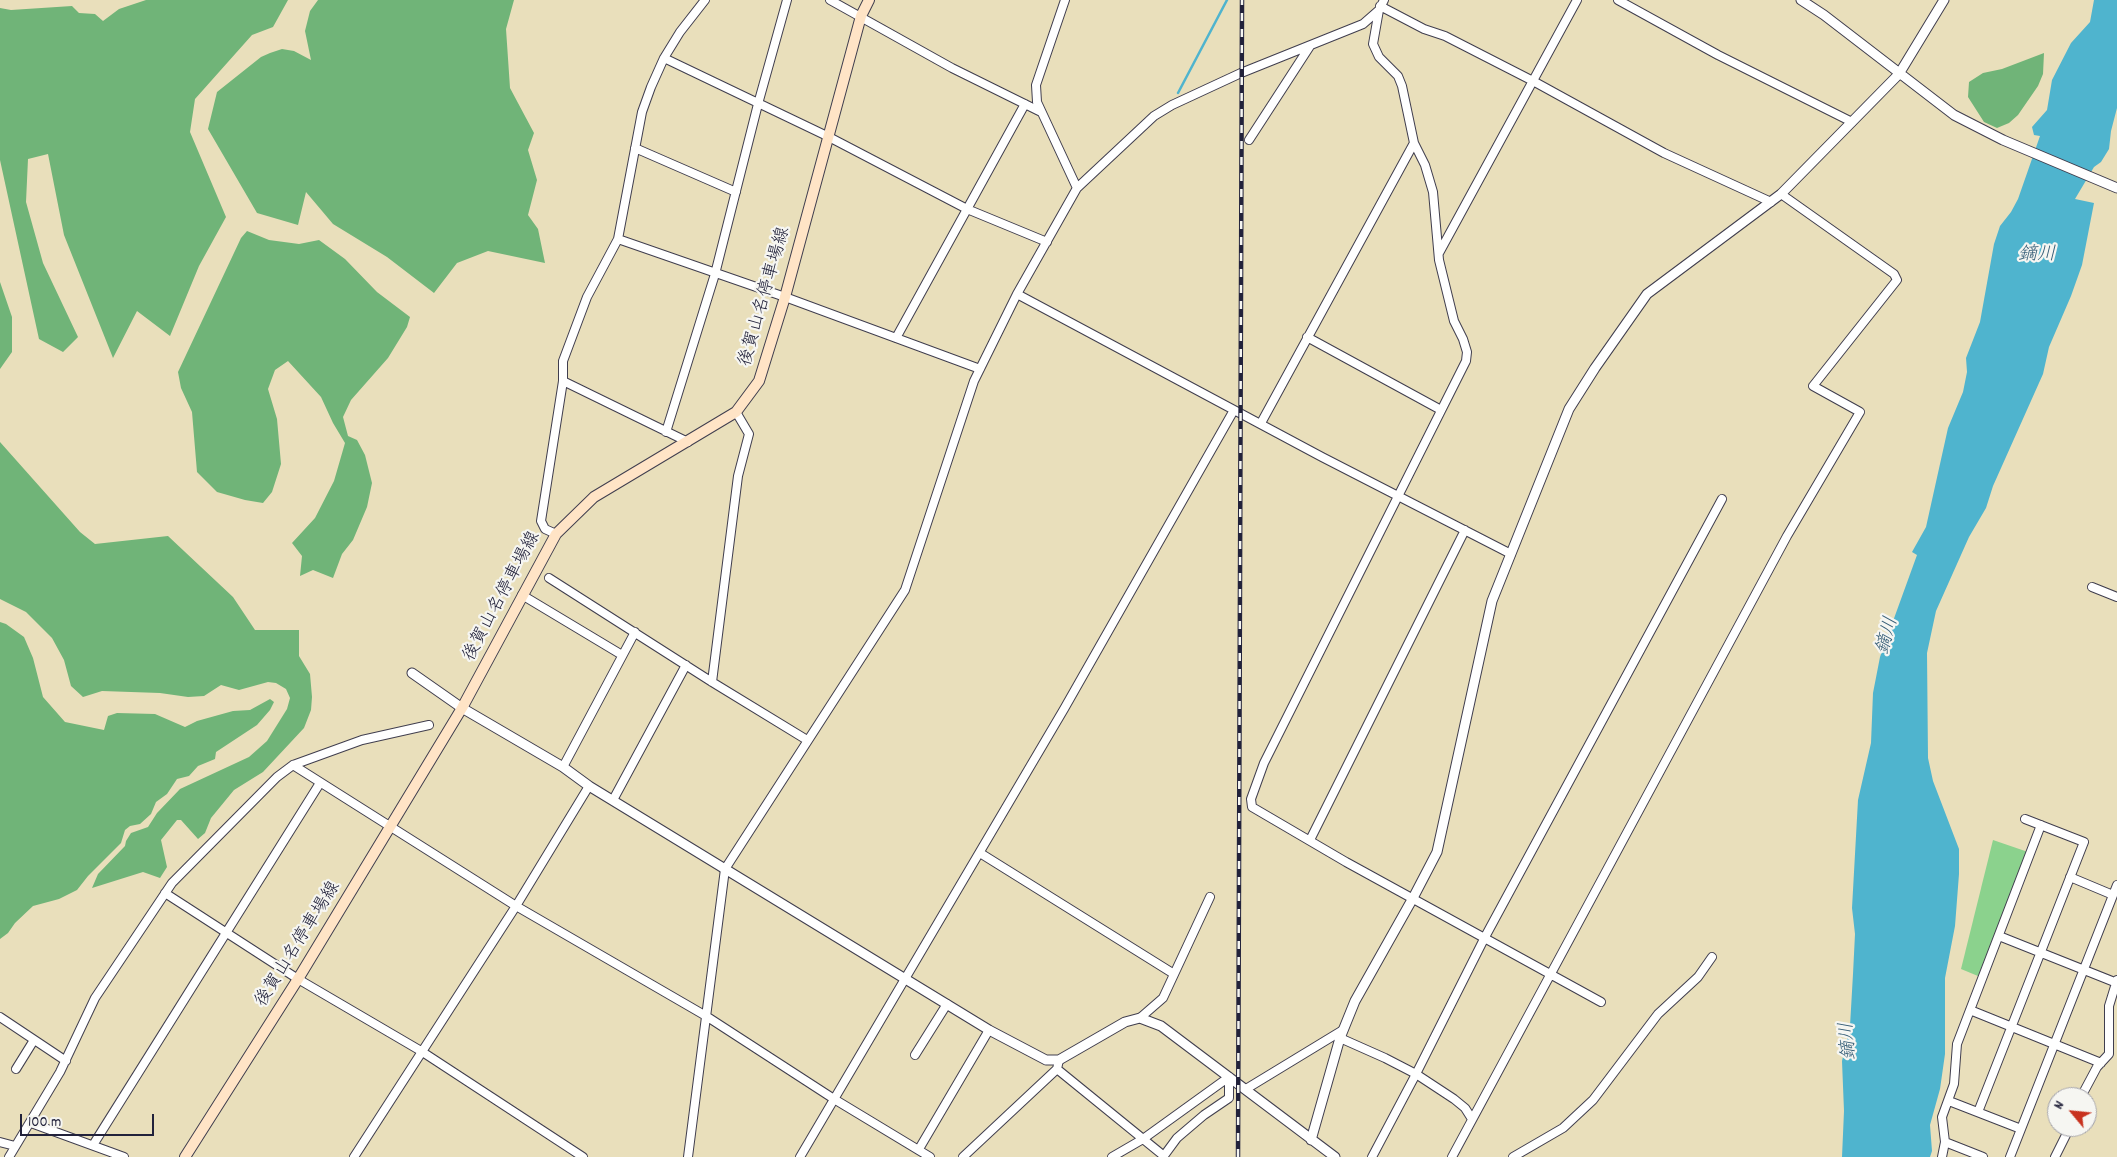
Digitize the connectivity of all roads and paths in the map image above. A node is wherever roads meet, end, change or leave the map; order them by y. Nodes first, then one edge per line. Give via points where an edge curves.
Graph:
1 (705, 0) edge
2 (787, 0) edge
3 (830, 0) edge
4 (869, 0) edge
5 (1065, 0) edge
6 (1577, 0) edge
7 (1618, 0) edge
8 (1801, 0) edge
9 (1944, 0) edge
10 (1381, 5) edge
11 (861, 16) junction
12 (1310, 46) junction
13 (664, 58) junction
14 (1899, 74) junction
15 (1533, 81) junction
16 (758, 104) junction
17 (1025, 104) junction
18 (1041, 112) junction
19 (1852, 122) junction
20 (827, 136) junction
21 (1249, 140) dead end
22 (1414, 143) junction
23 (635, 148) junction
24 (1077, 188) junction
25 (2117, 188) edge
26 (736, 192) junction
27 (1781, 194) junction
28 (1771, 202) junction
29 (967, 209) junction
30 (618, 239) junction
31 (1047, 242) junction
32 (1439, 253) junction
33 (715, 274) junction
34 (1017, 294) junction
35 (785, 297) junction
36 (1307, 337) junction
37 (896, 338) junction
38 (980, 368) junction
39 (562, 380) junction
40 (1234, 410) junction
41 (1442, 410) junction
42 (736, 412) junction
43 (1261, 423) junction
44 (666, 432) junction
45 (688, 442) junction
46 (1397, 496) junction
47 (1722, 499) dead end
48 (1465, 530) junction
49 (556, 534) junction
50 (1511, 554) junction
51 (549, 578) dead end
52 (2092, 588) dead end
53 (522, 595) junction
54 (2117, 597) edge
55 (635, 632) junction
56 (622, 655) junction
57 (686, 665) junction
58 (412, 673) dead end
59 (712, 682) junction
60 (462, 708) junction
61 (429, 725) dead end
62 (807, 740) junction
63 (293, 765) junction
64 (563, 767) junction
65 (320, 783) junction
66 (589, 786) junction
67 (613, 800) junction
68 (2025, 819) dead end
69 (2041, 825) junction
70 (391, 828) junction
71 (1310, 840) junction
72 (980, 853) junction
73 (725, 868) junction
74 (2070, 877) junction
75 (2117, 885) edge
76 (165, 893) junction
77 (2113, 895) junction
78 (1210, 897) dead end
79 (1414, 898) junction
80 (516, 906) junction
81 (225, 932) junction
82 (1998, 936) junction
83 (1485, 937) junction
84 (2040, 954) junction
85 (1712, 956) dead end
86 (2084, 970) junction
87 (1174, 974) junction
88 (1551, 974) junction
89 (905, 978) junction
90 (298, 979) junction
91 (2117, 982) edge
92 (1601, 1002) dead end
93 (947, 1004) junction
94 (1970, 1010) junction
95 (706, 1016) junction
96 (0, 1017) edge
97 (1140, 1018) junction
98 (2011, 1026) junction
99 (989, 1030) junction
100 (1342, 1034) junction
101 (34, 1040) junction
102 (2055, 1043) junction
103 (421, 1051) junction
104 (915, 1055) dead end
105 (66, 1061) junction
106 (2101, 1062) junction
107 (1058, 1065) junction
108 (16, 1069) dead end
109 (1416, 1074) junction
110 (1229, 1077) junction
111 (2087, 1087) edge
112 (1246, 1089) junction
113 (834, 1098) junction
114 (1949, 1101) junction
115 (1978, 1112) junction
116 (1472, 1119) junction
117 (31, 1123) junction
118 (2021, 1129) junction
119 (2065, 1137) edge
120 (1143, 1139) junction
121 (1311, 1140) junction
122 (0, 1142) edge
123 (1945, 1142) junction
124 (93, 1145) junction
125 (15, 1146) junction
126 (919, 1149) junction
127 (9, 1157) edge
128 (124, 1157) edge
129 (186, 1157) edge
130 (354, 1157) edge
131 (583, 1157) edge
132 (688, 1157) edge
133 (800, 1157) edge
134 (930, 1157) edge
135 (964, 1157) edge
136 (1112, 1157) edge
137 (1164, 1157) edge
138 (1334, 1157) edge
139 (1372, 1157) edge
140 (1452, 1157) edge
141 (1512, 1157) edge
142 (1942, 1157) edge
143 (1983, 1157) edge
144 (2010, 1157) edge
145 (2055, 1157) edge

1 - 13 street
2 - 16 street
3 - 11 street
4 - 11 main road, 後賀山名停車場線
5 - 18 street via 1036,85
6 - 15 street
7 - 19 street via 1718,55
8 - 14 street
9 - 14 street
10 - 12 street via 1363,24
10 - 15 street
10 - 22 street via 1373,44 1379,57 1398,76
11 - 17 street via 952,68
11 - 20 main road, 後賀山名停車場線
12 - 21 street
12 - 24 street via 1172,105 1154,116
13 - 16 street
13 - 23 street via 642,112
14 - 19 street
14 - 25 street via 1954,115 2003,140
15 - 28 street via 1664,153
15 - 32 street
16 - 20 street
16 - 26 street
17 - 18 street
17 - 29 street
18 - 24 street
19 - 27 street
20 - 29 street
20 - 35 main road, 後賀山名停車場線
22 - 32 street via 1434,192
22 - 36 street
23 - 26 street
23 - 30 street
24 - 31 street
26 - 33 street
27 - 28 street
27 - 88 street via 1894,274 1897,280 1813,386 1860,412 1787,536
28 - 50 street via 1657,285 1638,305 1570,409
29 - 31 street
29 - 37 street
30 - 33 street
30 - 39 street via 587,297 566,349
31 - 34 street
32 - 41 street via 1454,321 1467,352 1466,362
33 - 35 street
33 - 44 street
34 - 38 street
34 - 40 street
35 - 37 street
35 - 42 main road, 後賀山名停車場線 via 759,382
36 - 41 street
36 - 43 street
37 - 38 street
38 - 62 street via 905,590
39 - 44 street
39 - 49 street via 541,521 545,529
40 - 43 street
40 - 72 street
41 - 46 street
42 - 45 main road, 後賀山名停車場線
42 - 59 street via 748,434 738,476
43 - 46 street
44 - 45 street
45 - 49 main road, 後賀山名停車場線 via 594,497
46 - 48 street
46 - 71 street via 1264,763 1251,799 1252,807
47 - 83 street
48 - 50 street
48 - 71 street
49 - 53 main road, 後賀山名停車場線
50 - 79 street via 1484,631 1440,840
51 - 55 street
52 - 54 street
53 - 56 street
53 - 60 main road, 後賀山名停車場線
55 - 56 street
55 - 57 street
56 - 64 street
57 - 59 street
57 - 67 street
58 - 60 street
59 - 62 street
60 - 64 street
60 - 70 main road, 後賀山名停車場線
61 - 63 street via 362,740
62 - 73 street
63 - 65 street
63 - 76 street via 277,776
64 - 66 street
65 - 70 street
65 - 81 street
66 - 67 street
66 - 80 street
67 - 73 street
68 - 69 street
69 - 74 street via 2084,842
69 - 82 street
70 - 80 street
70 - 90 main road, 後賀山名停車場線
71 - 79 street
72 - 87 street
72 - 89 street
73 - 89 street
73 - 95 street
74 - 77 street
74 - 84 street
75 - 77 street
76 - 81 street
76 - 105 street via 95,998
77 - 86 street
78 - 87 street
79 - 83 street
79 - 100 street via 1355,1001
80 - 95 street
80 - 103 street
81 - 90 street
81 - 124 street
82 - 84 street
82 - 94 street
83 - 88 street
83 - 109 street
84 - 86 street
84 - 98 street
85 - 141 street via 1698,977 1658,1014 1592,1100 1563,1128
86 - 91 street
86 - 102 street
87 - 97 street via 1163,998
88 - 92 street
88 - 116 street
89 - 93 street
89 - 113 street
90 - 103 street
90 - 129 main road, 後賀山名停車場線
91 - 106 street via 2109,1006 2110,1050
93 - 99 street
93 - 104 street
94 - 98 street
94 - 114 street via 1957,1044 1954,1084
95 - 113 street
95 - 132 street
96 - 101 street
97 - 107 street via 1125,1022
97 - 110 street via 1161,1026
98 - 102 street
98 - 115 street
99 - 107 street
99 - 126 street
100 - 109 street
100 - 112 street
100 - 121 street
101 - 105 street
101 - 108 street
102 - 106 street
102 - 118 street
103 - 130 street
103 - 131 street
105 - 117 street
106 - 111 street
107 - 120 street
107 - 135 street
109 - 116 street via 1454,1099
109 - 139 street
110 - 112 street
110 - 120 street
110 - 137 street via 1229,1098 1177,1138
112 - 121 street
113 - 126 street
113 - 133 street
114 - 115 street
114 - 123 street via 1942,1117
115 - 118 street
116 - 140 street
117 - 124 street
117 - 125 street
118 - 144 street
119 - 145 street
120 - 136 street
120 - 137 street
121 - 138 street
122 - 125 street
123 - 142 street
123 - 143 street
124 - 128 street
125 - 127 street
126 - 134 street

